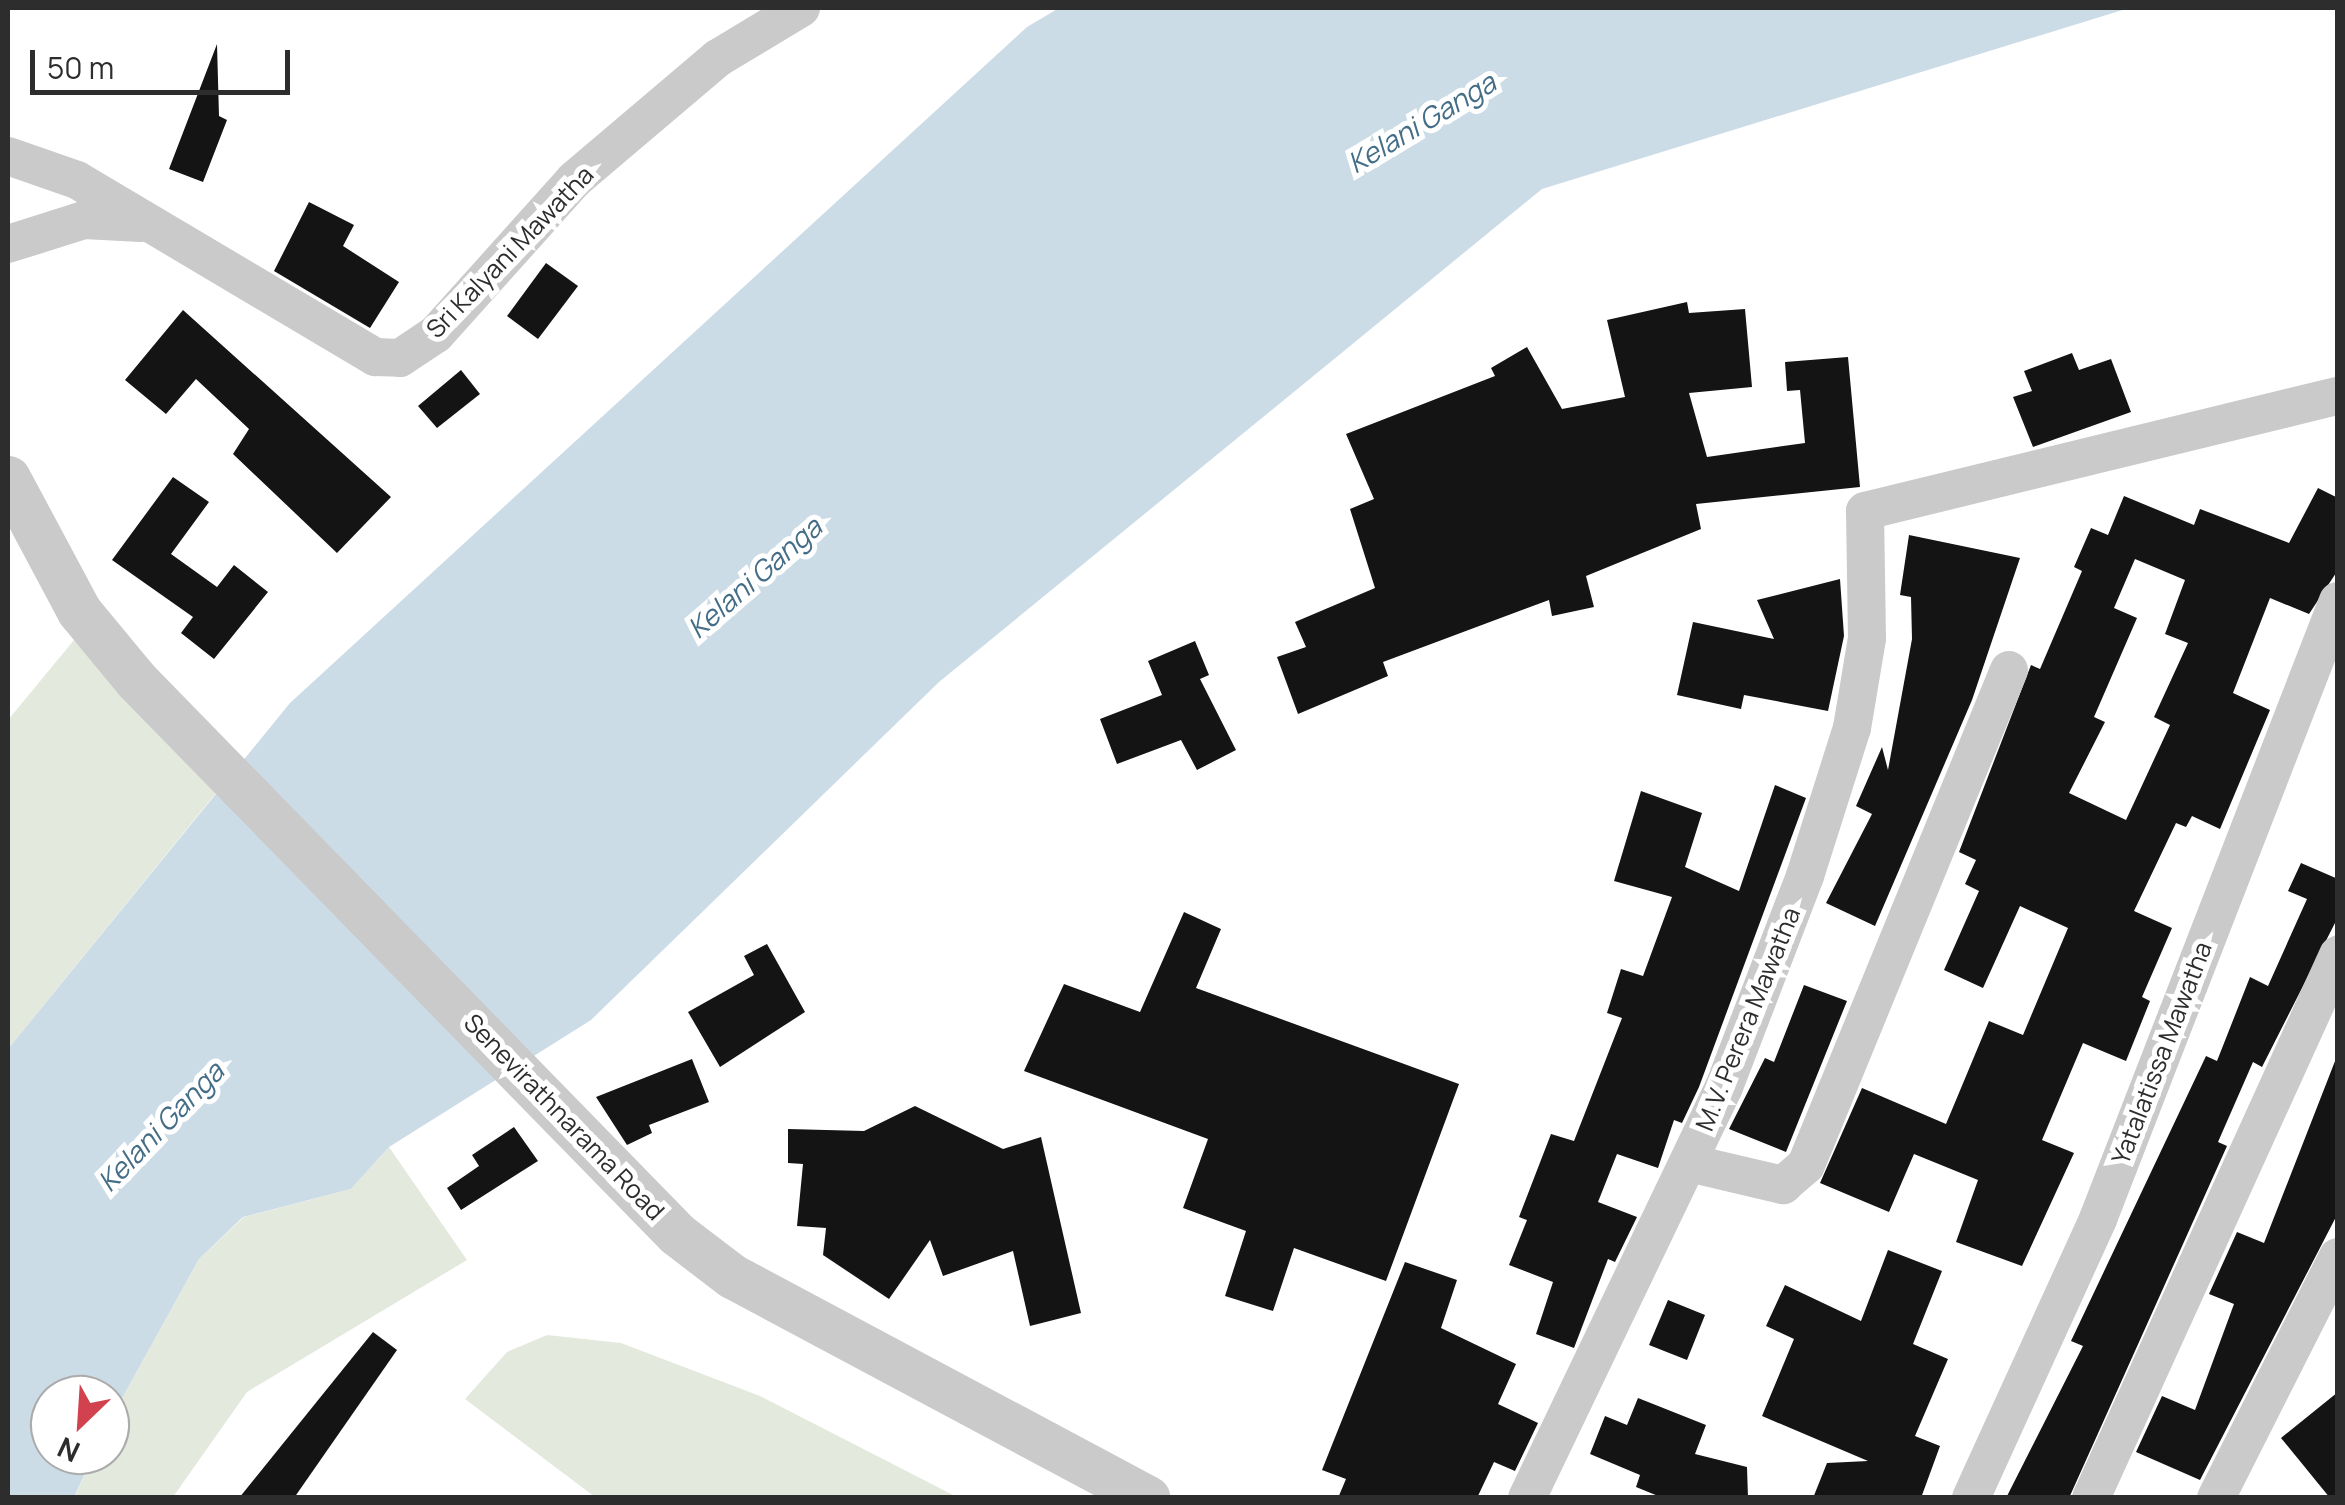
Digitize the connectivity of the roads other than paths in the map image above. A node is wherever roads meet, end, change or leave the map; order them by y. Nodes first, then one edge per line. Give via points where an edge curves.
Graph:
1 (801, 8) edge
2 (8, 156) edge
3 (148, 224) junction
4 (8, 244) edge
5 (2338, 396) edge
6 (8, 478) edge
7 (2338, 601) edge
8 (2010, 670) dead end
9 (2338, 954) edge
10 (1688, 1164) junction
11 (2338, 1257) edge
12 (1147, 1498) edge
13 (1527, 1498) edge
14 (1970, 1498) edge
15 (2091, 1498) edge
16 (2216, 1498) edge

1 - 3 street, Sri Kalyani Mawatha via 718,58 574,180 436,334 400,358 375,357
2 - 3 street, Sri Kalyani Mawatha via 77,180
3 - 4 street, Sri Kalyani Mawatha via 84,220
5 - 10 street, M.V. Perera Mawatha via 1865,511 1867,638 1852,728 1805,876
6 - 12 street, Senevirathnarama Road via 78,611 677,1234 732,1276
7 - 14 street, Yatalatissa Mawatha via 2098,1219
8 - 10 street via 1806,1165 1783,1185
9 - 15 street
10 - 13 street, M.V. Perera Mawatha
11 - 16 street

